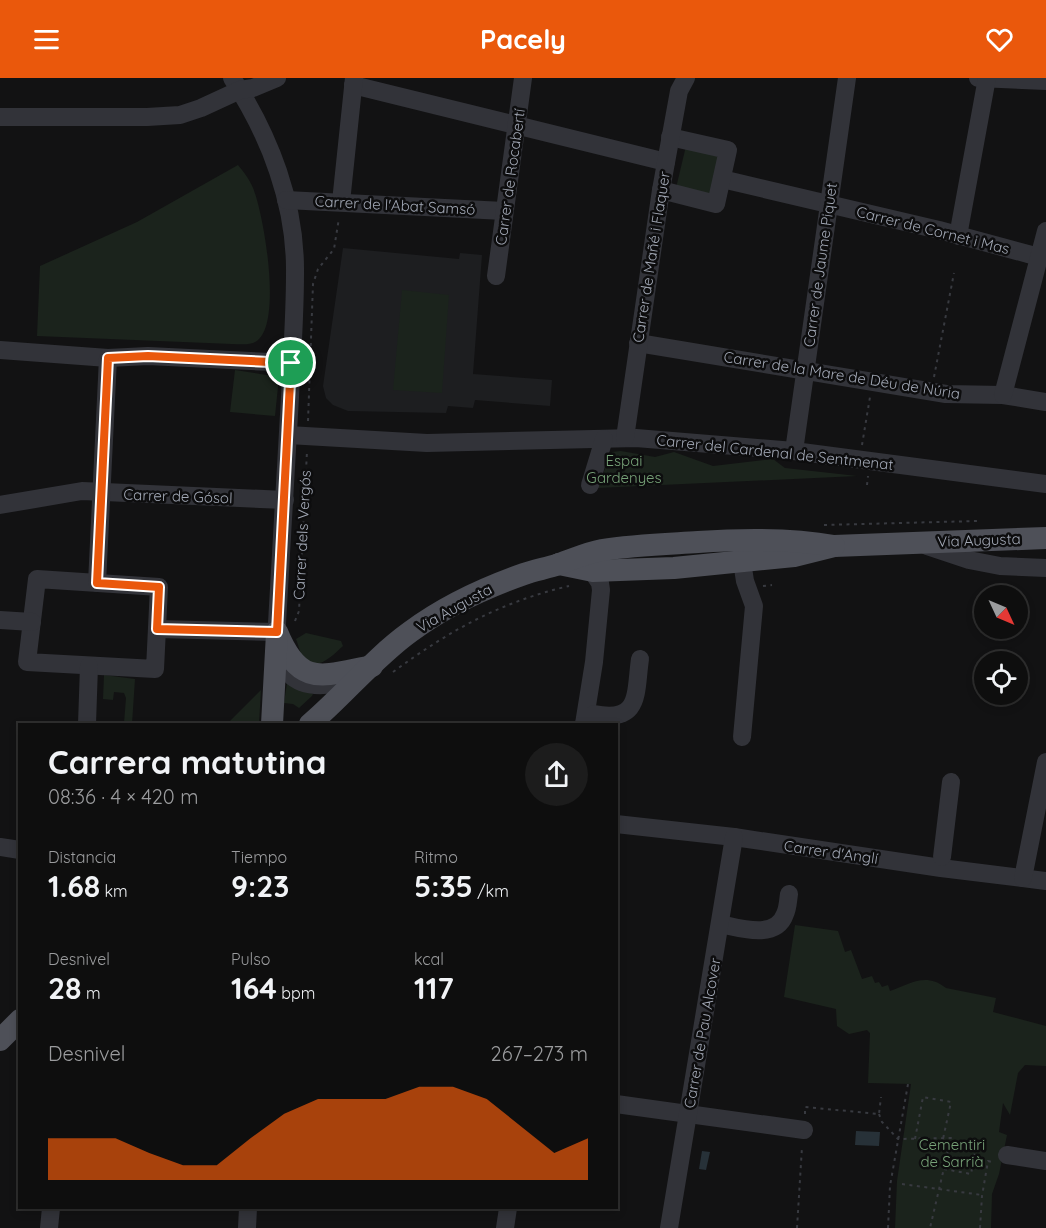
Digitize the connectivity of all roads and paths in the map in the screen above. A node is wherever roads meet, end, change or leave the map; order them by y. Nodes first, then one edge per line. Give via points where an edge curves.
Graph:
1 (277, 78) edge
2 (523, 78) edge
3 (686, 78) edge
4 (847, 78) edge
5 (978, 78) edge
6 (987, 78) edge
7 (353, 81) edge
8 (1046, 81) edge
9 (241, 82) edge
10 (0, 117) edge
11 (517, 124) junction
12 (670, 137) junction
13 (666, 162) junction
14 (722, 179) junction
15 (660, 190) junction
16 (286, 200) junction
17 (341, 202) junction
18 (827, 204) junction
19 (504, 211) junction
20 (1046, 231) edge
21 (958, 236) junction
22 (1039, 257) junction
23 (954, 273) dead end
24 (496, 276) dead end
25 (638, 343) junction
26 (0, 350) edge
27 (108, 358) junction
28 (291, 363) junction
29 (806, 370) junction
30 (872, 382) junction
31 (931, 391) junction
32 (1003, 395) junction
33 (1046, 402) edge
34 (308, 431) dead end
35 (288, 435) junction
36 (625, 438) junction
37 (604, 439) junction
38 (307, 442) dead end
39 (794, 451) junction
40 (860, 455) dead end
41 (1046, 484) edge
42 (590, 485) dead end
43 (102, 493) junction
44 (285, 500) junction
45 (0, 505) edge
46 (1044, 537) edge
47 (917, 543) junction
48 (834, 546) junction
49 (742, 562) junction
50 (577, 563) junction
51 (1046, 568) edge
52 (97, 583) junction
53 (574, 584) dead end
54 (772, 585) dead end
55 (757, 594) junction
56 (0, 620) edge
57 (32, 622) junction
58 (284, 627) junction
59 (157, 629) junction
60 (640, 659) dead end
61 (89, 666) junction
62 (373, 673) junction
63 (87, 723) edge
64 (272, 723) edge
65 (311, 723) edge
66 (584, 723) edge
67 (585, 723) edge
68 (742, 737) dead end
69 (1046, 762) edge
70 (951, 782) dead end
71 (618, 824) edge
72 (734, 837) junction
73 (0, 847) edge
74 (18, 850) edge
75 (942, 857) dead end
76 (1023, 878) junction
77 (1046, 881) edge
78 (789, 894) dead end
79 (720, 924) junction
80 (14, 1021) edge
81 (0, 1040) edge
82 (908, 1084) dead end
83 (881, 1097) dead end
84 (618, 1104) edge
85 (688, 1114) junction
86 (879, 1114) junction
87 (804, 1130) junction
88 (898, 1139) junction
89 (915, 1139) junction
90 (943, 1139) junction
91 (975, 1152) dead end
92 (1000, 1159) joint
93 (1046, 1161) edge
94 (944, 1169) junction
95 (902, 1184) dead end
96 (939, 1190) junction
97 (982, 1195) junction
98 (51, 1209) edge
99 (248, 1209) edge
100 (508, 1209) edge
101 (49, 1228) edge
102 (247, 1228) edge
103 (505, 1228) edge
104 (669, 1228) edge
105 (796, 1228) edge
106 (888, 1228) edge
107 (930, 1228) edge
108 (980, 1228) edge

1 - 9 street via 254,88
2 - 11 street, Carrer de Rocabertí
3 - 12 street, Carrer de Mañé i Flaquer via 679,91
4 - 18 street, Carrer de Jaume Piquet
5 - 6 street
6 - 8 street
6 - 21 street
7 - 11 street
7 - 17 street
9 - 10 street via 211,104 180,115
9 - 16 street, Carrer dels Vergós via 269,144
11 - 13 street
11 - 19 street, Carrer de Rocabertí
12 - 13 street, Carrer de Mañé i Flaquer
12 - 14 street via 728,150
13 - 15 street, Carrer de Mañé i Flaquer
14 - 15 street via 716,204
14 - 18 street, Carrer de Cornet i Mas
15 - 25 street, Carrer de Mañé i Flaquer
16 - 17 street, Carrer de l'Abat Samsó
16 - 28 street, Carrer dels Vergós via 296,273
17 - 19 street, Carrer de l'Abat Samsó
17 - 34 path via 335,245 315,274 313,285
18 - 21 street, Carrer de Cornet i Mas
18 - 29 street, Carrer de Jaume Piquet
19 - 24 street, Carrer de Rocabertí
20 - 22 street
21 - 22 street, Carrer de Cornet i Mas
22 - 32 street
23 - 31 path
25 - 29 street, Carrer de la Mare de Déu de Núria
25 - 36 street, Carrer de Mañé i Flaquer
26 - 27 street
27 - 28 street via 148,356
27 - 43 street
28 - 35 street, Carrer dels Vergós
29 - 30 street, Carrer de la Mare de Déu de Núria
29 - 39 street, Carrer de Jaume Piquet
30 - 31 street, Carrer de la Mare de Déu de Núria
30 - 40 path
31 - 32 street, Carrer de la Mare de Déu de Núria
32 - 33 street, Carrer de la Mare de Déu de Núria
35 - 37 street, Carrer del Cardenal de Sentmenat via 427,443
35 - 44 street, Carrer dels Vergós
36 - 37 street, Carrer del Cardenal de Sentmenat
36 - 39 street, Carrer del Cardenal de Sentmenat
37 - 42 street
38 - 58 path, Carrer dels Vergós via 299,611
39 - 41 street, Carrer del Cardenal de Sentmenat
43 - 44 street, Carrer de Gósol
43 - 45 street, Carrer de Gósol via 82,491
43 - 52 street
44 - 58 street, Carrer dels Vergós
46 - 47 main road, Via Augusta
47 - 48 main road, Via Augusta
47 - 51 street, Via Augusta via 969,560
48 - 49 main road, Via Augusta
48 - 50 main road, Via Augusta via 800,540 719,541 603,550
49 - 50 main road, Via Augusta via 684,567
49 - 55 street via 745,581
50 - 62 main road, Via Augusta via 509,579 445,609 408,633
50 - 66 street via 600,583 601,590
52 - 57 street via 37,579
52 - 59 street via 159,587
53 - 62 path, Via Augusta via 542,592 471,621
54 - 55 path
55 - 68 street
56 - 57 street
57 - 61 street via 27,662
58 - 59 street
58 - 62 main road via 290,658 301,670 330,675
58 - 64 main road
59 - 61 street via 155,669
60 - 67 street via 629,711 617,716 594,714
61 - 63 street
62 - 65 main road, Via Augusta
69 - 76 street
70 - 75 street
71 - 72 street, Carrer d'Anglí
72 - 76 street, Carrer d'Anglí
72 - 79 street, Carrer de Pau Alcover
73 - 74 street
76 - 77 street, Carrer d'Anglí
78 - 79 street via 785,915 775,927 757,931
79 - 85 street, Carrer de Pau Alcover
80 - 81 main road
82 - 88 path
83 - 86 path
84 - 85 street
85 - 87 street
85 - 104 street, Carrer de Pau Alcover
86 - 87 path via 805,1107
86 - 88 path
87 - 105 path
88 - 89 path
88 - 106 path
89 - 90 path
89 - 90 path via 923,1097 951,1102
90 - 94 path via 951,1138
91 - 94 path via 971,1174
92 - 93 street
92 - 97 path via 988,1161
94 - 96 path
95 - 96 path
96 - 97 path
96 - 107 path
97 - 108 path
98 - 101 street
99 - 102 street
100 - 103 street

